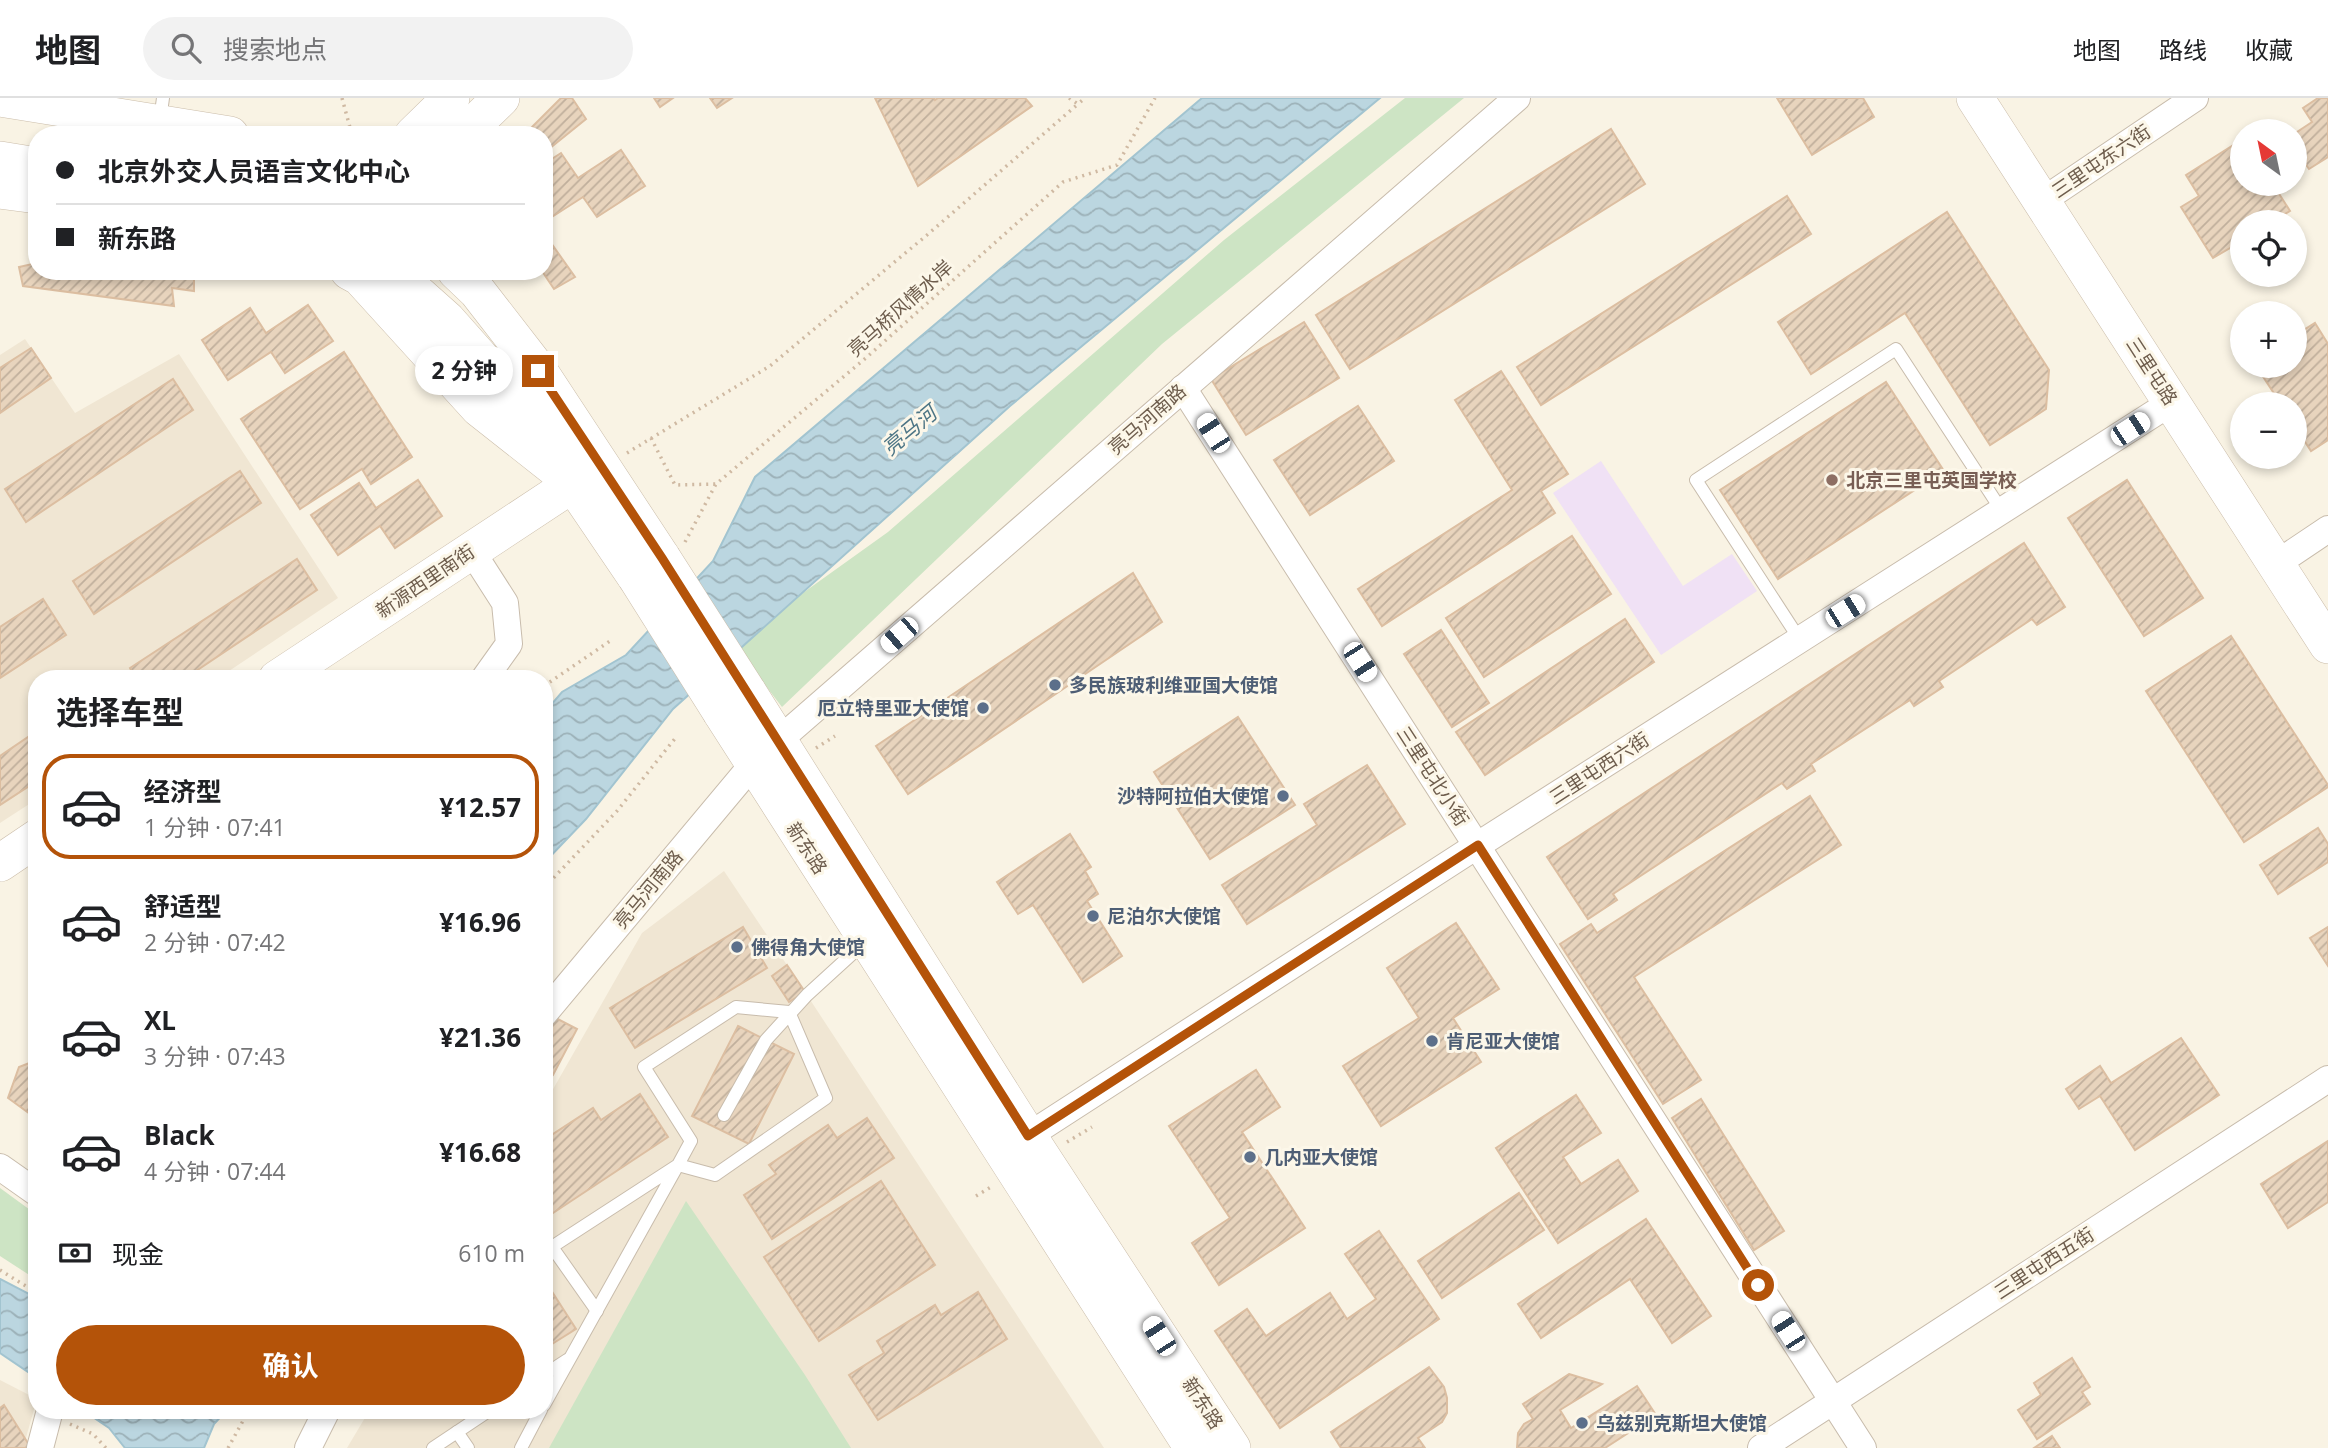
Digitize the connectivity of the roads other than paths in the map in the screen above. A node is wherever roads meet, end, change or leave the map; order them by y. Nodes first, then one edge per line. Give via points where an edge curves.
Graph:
1 (0, 98) edge
2 (451, 98) edge
3 (501, 98) edge
4 (1517, 98) edge
5 (1975, 98) edge
6 (2195, 98) edge
7 (43, 102) edge
8 (161, 111) edge
9 (0, 123) edge
10 (204, 126) edge
11 (422, 126) edge
12 (472, 126) edge
13 (28, 127) edge
14 (0, 160) edge
15 (28, 165) edge
16 (0, 190) edge
17 (28, 194) edge
18 (2042, 201) junction
19 (363, 280) edge
20 (402, 280) edge
21 (466, 280) edge
22 (1183, 388) junction
23 (2172, 402) junction
24 (588, 475) junction
25 (2002, 511) junction
26 (2328, 529) edge
27 (471, 550) junction
28 (2276, 564) junction
29 (1800, 640) junction
30 (2328, 645) edge
31 (291, 670) edge
32 (490, 670) edge
33 (765, 753) junction
34 (28, 844) edge
35 (1478, 845) junction
36 (0, 863) edge
37 (867, 940) junction
38 (553, 1003) edge
39 (789, 1012) junction
40 (2328, 1079) edge
41 (724, 1115) dead end
42 (1028, 1136) junction
43 (678, 1164) junction
44 (0, 1167) edge
45 (28, 1187) edge
46 (553, 1247) edge
47 (553, 1256) edge
48 (597, 1311) junction
49 (571, 1358) junction
50 (553, 1369) edge
51 (553, 1389) edge
52 (1832, 1401) junction
53 (48, 1419) edge
54 (322, 1419) edge
55 (476, 1419) edge
56 (536, 1419) edge
57 (457, 1432) junction
58 (40, 1448) edge
59 (308, 1448) edge
60 (433, 1448) edge
61 (468, 1448) edge
62 (521, 1448) edge
63 (1193, 1448) edge
64 (1232, 1448) edge
65 (1761, 1448) edge
66 (1863, 1448) edge

1 - 7 main road
2 - 11 main road
3 - 12 main road
4 - 22 street, 亮马河南路
5 - 18 main road, 三里屯路
6 - 18 street, 三里屯东六街
7 - 8 main road
8 - 10 main road
9 - 13 main road
14 - 15 main road
16 - 17 main road
18 - 23 main road, 三里屯路
19 - 24 main road via 479,408
20 - 24 main road, 新东路 via 447,320
21 - 24 main road, 新东路 via 538,371
22 - 33 street, 亮马河南路
22 - 35 street, 三里屯北小街
23 - 25 street, 三里屯西六街
23 - 28 main road, 三里屯路
24 - 27 main road, 新源西里南街
24 - 33 main road, 新东路, bridge via 660,561
25 - 29 street, 三里屯西六街
25 - 29 lane via 1896,349 1696,480
26 - 28 street
27 - 31 main road, 新源西里南街
27 - 32 street via 505,603 509,644
28 - 30 main road, 三里屯路
29 - 35 street, 三里屯西六街
33 - 37 main road, 新东路
33 - 38 street, 亮马河南路
33 - 42 main road, 新东路
34 - 36 main road
35 - 42 street, 三里屯西六街
35 - 52 street, 三里屯北小街
37 - 39 lane
37 - 63 main road, 新东路
39 - 41 lane via 766,1040
39 - 43 lane via 826,1098 715,1175
39 - 43 lane via 736,1007 644,1067 691,1142
40 - 52 street, 三里屯西五街
42 - 64 main road, 新东路
43 - 46 lane
43 - 48 lane
44 - 45 street
47 - 48 lane
48 - 49 lane
49 - 50 lane
49 - 51 lane
52 - 65 street, 三里屯西五街
52 - 66 street, 三里屯北小街
53 - 58 street
54 - 59 street
55 - 57 lane
56 - 62 lane
57 - 60 lane
57 - 61 lane

